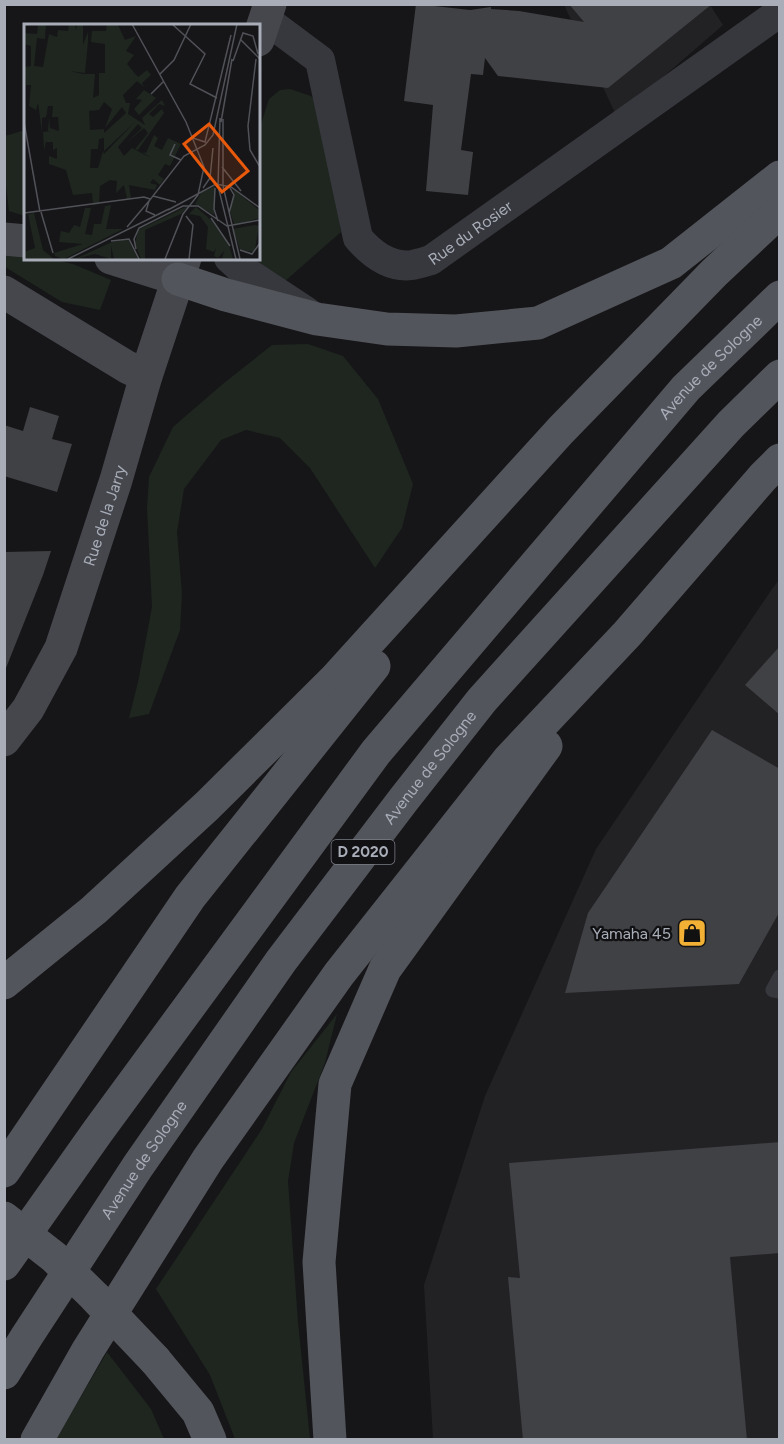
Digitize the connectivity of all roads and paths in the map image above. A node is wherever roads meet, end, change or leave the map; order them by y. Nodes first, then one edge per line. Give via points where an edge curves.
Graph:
1 (780, 12) edge
2 (264, 21) edge
3 (780, 177) edge
4 (780, 211) edge
5 (4, 239) edge
6 (24, 241) edge
7 (124, 260) edge
8 (231, 260) edge
9 (182, 269) edge
10 (4, 292) edge
11 (780, 297) edge
12 (317, 319) junction
13 (146, 376) junction
14 (780, 376) edge
15 (561, 430) junction
16 (780, 460) edge
17 (627, 634) junction
18 (4, 740) edge
19 (780, 977) edge
20 (4, 983) edge
21 (780, 991) edge
22 (4, 1171) edge
23 (4, 1218) edge
24 (4, 1264) edge
25 (155, 1360) junction
26 (4, 1373) edge
27 (37, 1440) edge
28 (187, 1440) edge
29 (210, 1440) edge
30 (330, 1440) edge

1 - 2 street, Rue du Rosier via 431,260 409,265 386,261 369,251 358,238 320,60
3 - 12 main road via 671,263 538,322 425,331
4 - 15 main road
5 - 6 main road
7 - 9 main road
8 - 12 street
9 - 12 main road via 226,295
9 - 13 main road, Rue de la Jarry
10 - 13 main road
11 - 24 main road, Avenue de Sologne / D 2020 via 686,388 376,752
13 - 18 main road, Rue de la Jarry via 61,648 28,709
14 - 26 main road, Avenue de Sologne / D 2020 via 731,424 482,700 404,799 274,971 138,1166
15 - 20 main road via 334,680 103,902
15 - 22 main road via 190,897
16 - 17 main road
17 - 27 main road via 509,759 339,974 208,1159 88,1350
17 - 30 main road via 385,969 335,1084 318,1262
19 - 21 lane via 773,990
23 - 25 main road, bridge via 54,1257
25 - 28 main road
25 - 29 main road via 198,1412

